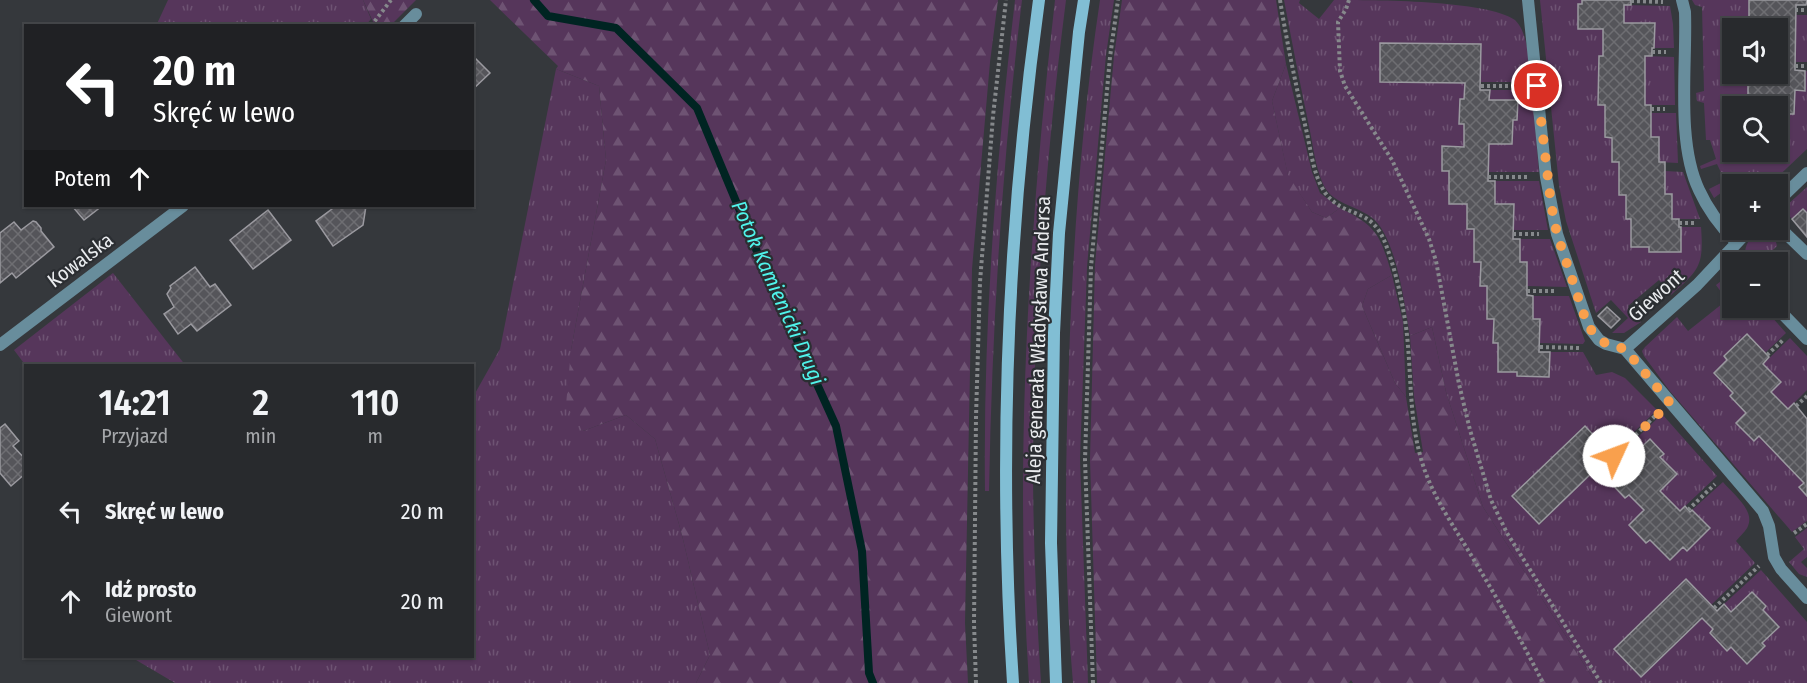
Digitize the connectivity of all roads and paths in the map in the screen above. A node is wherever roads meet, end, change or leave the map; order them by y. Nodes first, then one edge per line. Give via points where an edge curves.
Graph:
1 (391, 0) edge
2 (1006, 0) edge
3 (1039, 0) edge
4 (1084, 0) edge
5 (1118, 0) edge
6 (1280, 0) edge
7 (1349, 0) edge
8 (1528, 0) edge
9 (1631, 1) edge
10 (1682, 1) edge
11 (1796, 10) dead end
12 (1807, 10) edge
13 (416, 14) dead end
14 (373, 24) edge
15 (406, 24) edge
16 (1795, 66) dead end
17 (1807, 66) edge
18 (1481, 86) dead end
19 (1517, 86) dead end
20 (1807, 173) edge
21 (1488, 177) dead end
22 (1523, 177) dead end
23 (1788, 191) edge
24 (182, 207) edge
25 (1513, 234) dead end
26 (1527, 234) dead end
27 (1788, 236) edge
28 (1739, 240) edge
29 (1736, 243) junction
30 (1732, 252) edge
31 (1807, 254) edge
32 (1722, 265) edge
33 (1527, 291) dead end
34 (1542, 291) dead end
35 (1787, 318) edge
36 (1807, 339) edge
37 (0, 345) edge
38 (1540, 347) dead end
39 (1583, 348) dead end
40 (1625, 349) junction
41 (1807, 396) edge
42 (1670, 403) junction
43 (1796, 406) dead end
44 (1614, 456) dead end
45 (1729, 471) junction
46 (1688, 510) dead end
47 (1807, 524) edge
48 (1794, 533) dead end
49 (1760, 566) dead end
50 (1807, 597) edge
51 (1714, 608) dead end
52 (976, 683) edge
53 (1013, 683) edge
54 (1056, 683) edge
55 (1093, 683) edge
56 (1543, 683) edge
57 (1601, 683) edge

1 - 14 path
2 - 52 path via 980,282 975,417
3 - 53 main road, Aleja generała Władysława Andersa via 1016,218 1006,418
4 - 54 main road, Aleja generała Władysława Andersa via 1059,233 1054,333 1051,543
5 - 55 path via 1091,267 1085,460
6 - 56 path via 1318,178 1332,200 1375,224 1390,257 1405,321 1419,454 1430,485
7 - 57 path via 1338,22 1340,71 1345,86 1392,160 1429,239 1464,407 1491,500 1507,533
8 - 40 street, Giewont via 1546,177 1557,234 1588,327 1606,344
9 - 10 path
10 - 29 street via 1690,166 1707,206
11 - 12 path
13 - 15 street
16 - 17 path
18 - 19 path
20 - 23 street
21 - 22 path
24 - 37 street, Kowalska
25 - 26 path
27 - 31 street
28 - 29 street, Giewont
29 - 30 street, Giewont
32 - 40 street, Giewont
33 - 34 path
35 - 36 street
38 - 39 path
40 - 42 street
41 - 43 path
42 - 44 path
42 - 45 street
45 - 46 path
45 - 50 street via 1763,511 1774,557
47 - 48 path
49 - 51 path

